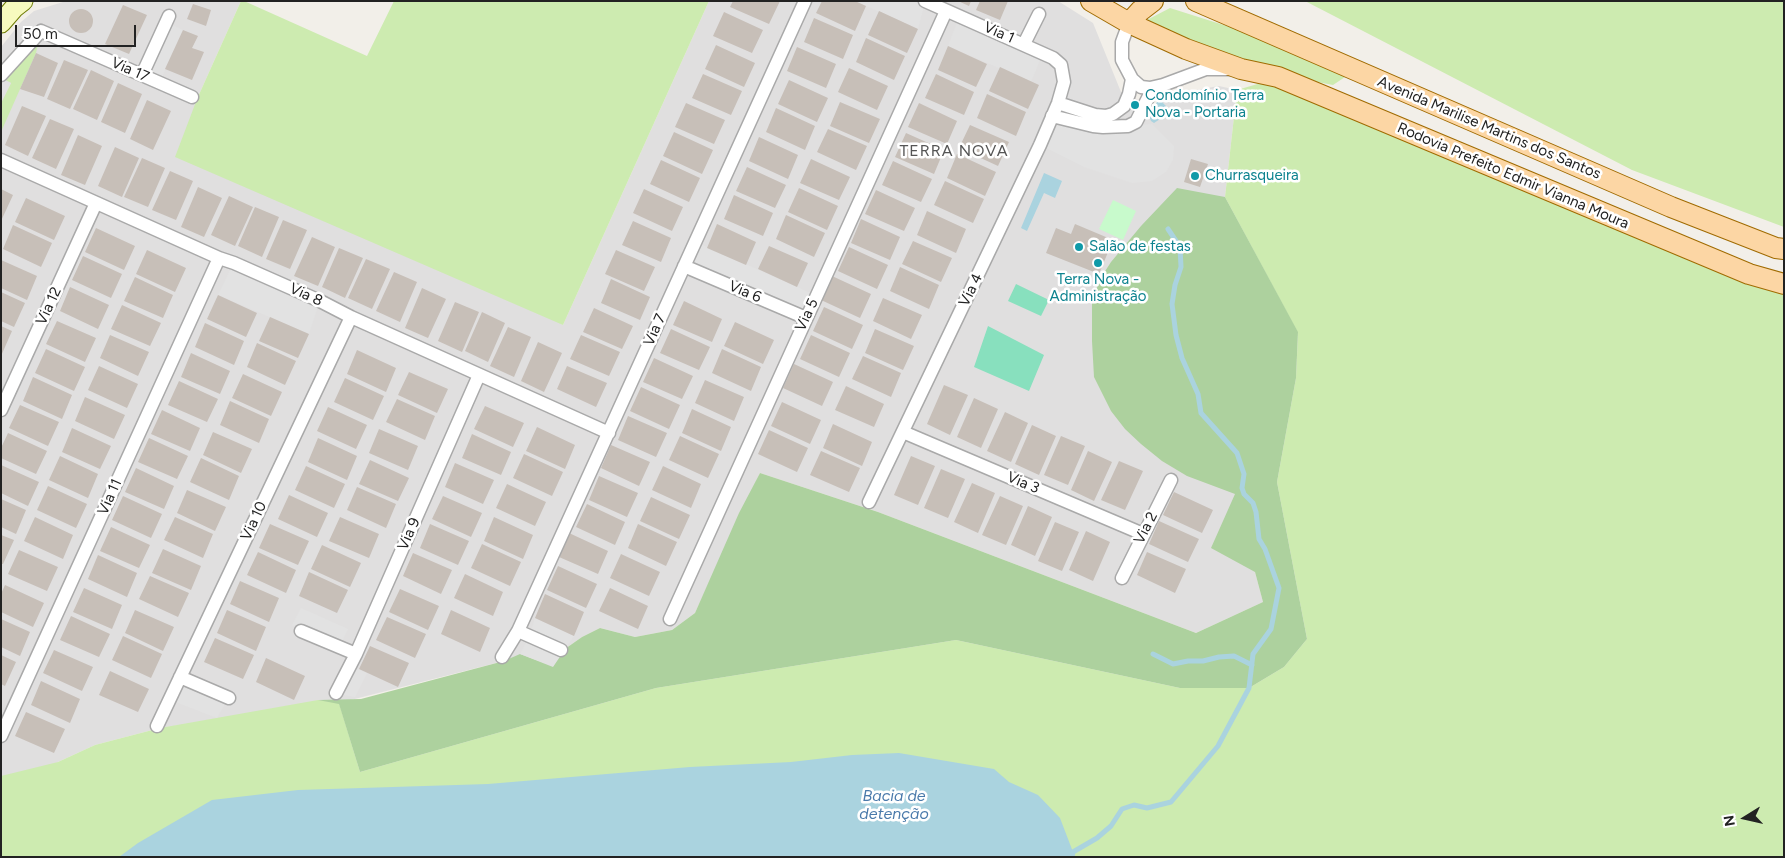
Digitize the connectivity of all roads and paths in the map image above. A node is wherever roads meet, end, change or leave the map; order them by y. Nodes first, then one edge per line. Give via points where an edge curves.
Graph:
1 (23, 1) edge
2 (805, 1) edge
3 (925, 1) edge
4 (1091, 1) edge
5 (1153, 1) edge
6 (1180, 1) edge
7 (1196, 1) edge
8 (946, 11) junction
9 (1039, 14) dead end
10 (169, 16) dead end
11 (1235, 18) junction
12 (1129, 23) junction
13 (1, 24) edge
14 (1024, 44) junction
15 (1241, 69) junction
16 (1, 75) edge
17 (142, 75) junction
18 (1064, 75) joint
19 (1132, 78) junction
20 (1163, 85) junction
21 (192, 97) dead end
22 (1058, 103) junction
23 (1052, 116) junction
24 (1, 160) edge
25 (96, 203) junction
26 (1784, 249) edge
27 (219, 258) junction
28 (684, 266) junction
29 (1784, 284) edge
30 (350, 317) junction
31 (806, 318) junction
32 (479, 375) junction
33 (1, 410) edge
34 (903, 432) junction
35 (609, 433) junction
36 (1171, 480) dead end
37 (869, 502) dead end
38 (1143, 534) junction
39 (1122, 578) dead end
40 (670, 619) dead end
41 (301, 631) dead end
42 (518, 631) junction
43 (561, 650) dead end
44 (356, 654) junction
45 (502, 658) dead end
46 (180, 677) junction
47 (336, 693) dead end
48 (229, 698) dead end
49 (157, 726) dead end
50 (1, 736) edge

1 - 13 main road
2 - 28 street, Via 7
3 - 8 street, Via 1
4 - 12 main road
5 - 12 main road
6 - 11 main road
7 - 11 main road, Avenida Marilise Martins dos Santos
8 - 14 street, Via 1
8 - 31 street, Via 5
9 - 14 street
10 - 17 street
11 - 26 main road, Avenida Marilise Martins dos Santos via 1671,207
12 - 15 main road
12 - 19 street via 1122,42 1122,60
14 - 18 street, Via 1 via 1057,60
15 - 20 street via 1206,69
15 - 29 main road, Rodovia Prefeito Edmir Vianna Moura via 1278,77 1749,274
16 - 17 street, Via 17 via 40,31
17 - 21 street, Via 17
18 - 22 street, Via 4
19 - 20 street via 1141,87
19 - 22 street via 1124,106 1113,114 1095,115
20 - 23 street via 1149,96 1135,123 1128,126 1103,128
22 - 23 street, Via 4
23 - 34 street, Via 4
24 - 25 street, Via 8
25 - 27 street, Via 8
25 - 33 street, Via 12
27 - 30 street, Via 8
27 - 50 street, Via 11
28 - 31 street, Via 6
28 - 35 street, Via 7
30 - 32 street, Via 8
30 - 46 street, Via 10
31 - 40 street, Via 5
32 - 35 street, Via 8
32 - 44 street, Via 9
34 - 37 street, Via 4
34 - 38 street, Via 3
35 - 42 street, Via 7
36 - 38 street, Via 2
38 - 39 street, Via 2
41 - 44 street
42 - 43 street
42 - 45 street, Via 7
44 - 47 street, Via 9
46 - 48 street
46 - 49 street, Via 10

